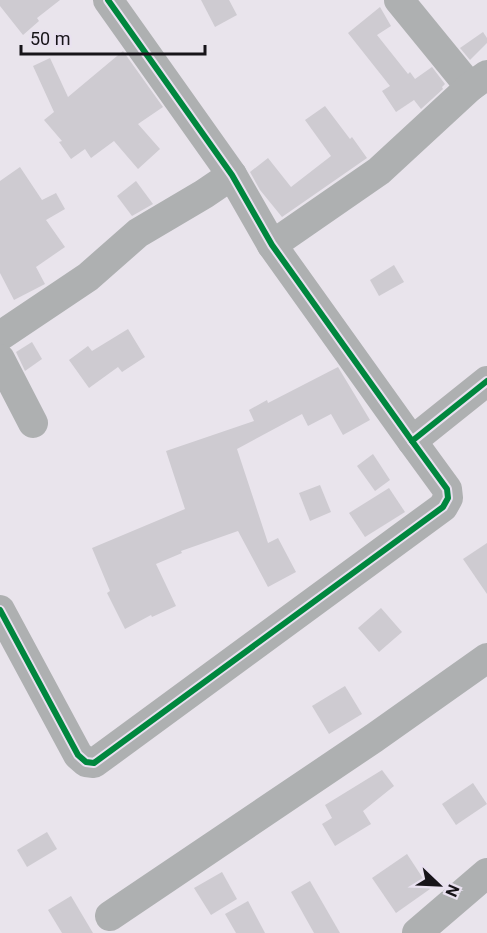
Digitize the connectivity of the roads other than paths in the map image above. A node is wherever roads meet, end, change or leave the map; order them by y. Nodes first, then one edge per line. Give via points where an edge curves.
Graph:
1 (108, 0) edge
2 (399, 0) edge
3 (479, 81) edge
4 (232, 175) junction
5 (272, 245) junction
6 (0, 336) edge
7 (0, 359) edge
8 (487, 381) edge
9 (33, 423) dead end
10 (412, 441) junction
11 (0, 610) edge
12 (487, 658) edge
13 (487, 873) edge
14 (110, 916) dead end
15 (417, 933) edge

1 - 4 street
2 - 3 street
3 - 5 street via 379,171
4 - 5 street
4 - 6 street via 138,233 88,277
5 - 10 street
7 - 9 street
8 - 10 street
10 - 11 street via 447,489 443,507 94,763 78,755
12 - 14 street
13 - 15 street

